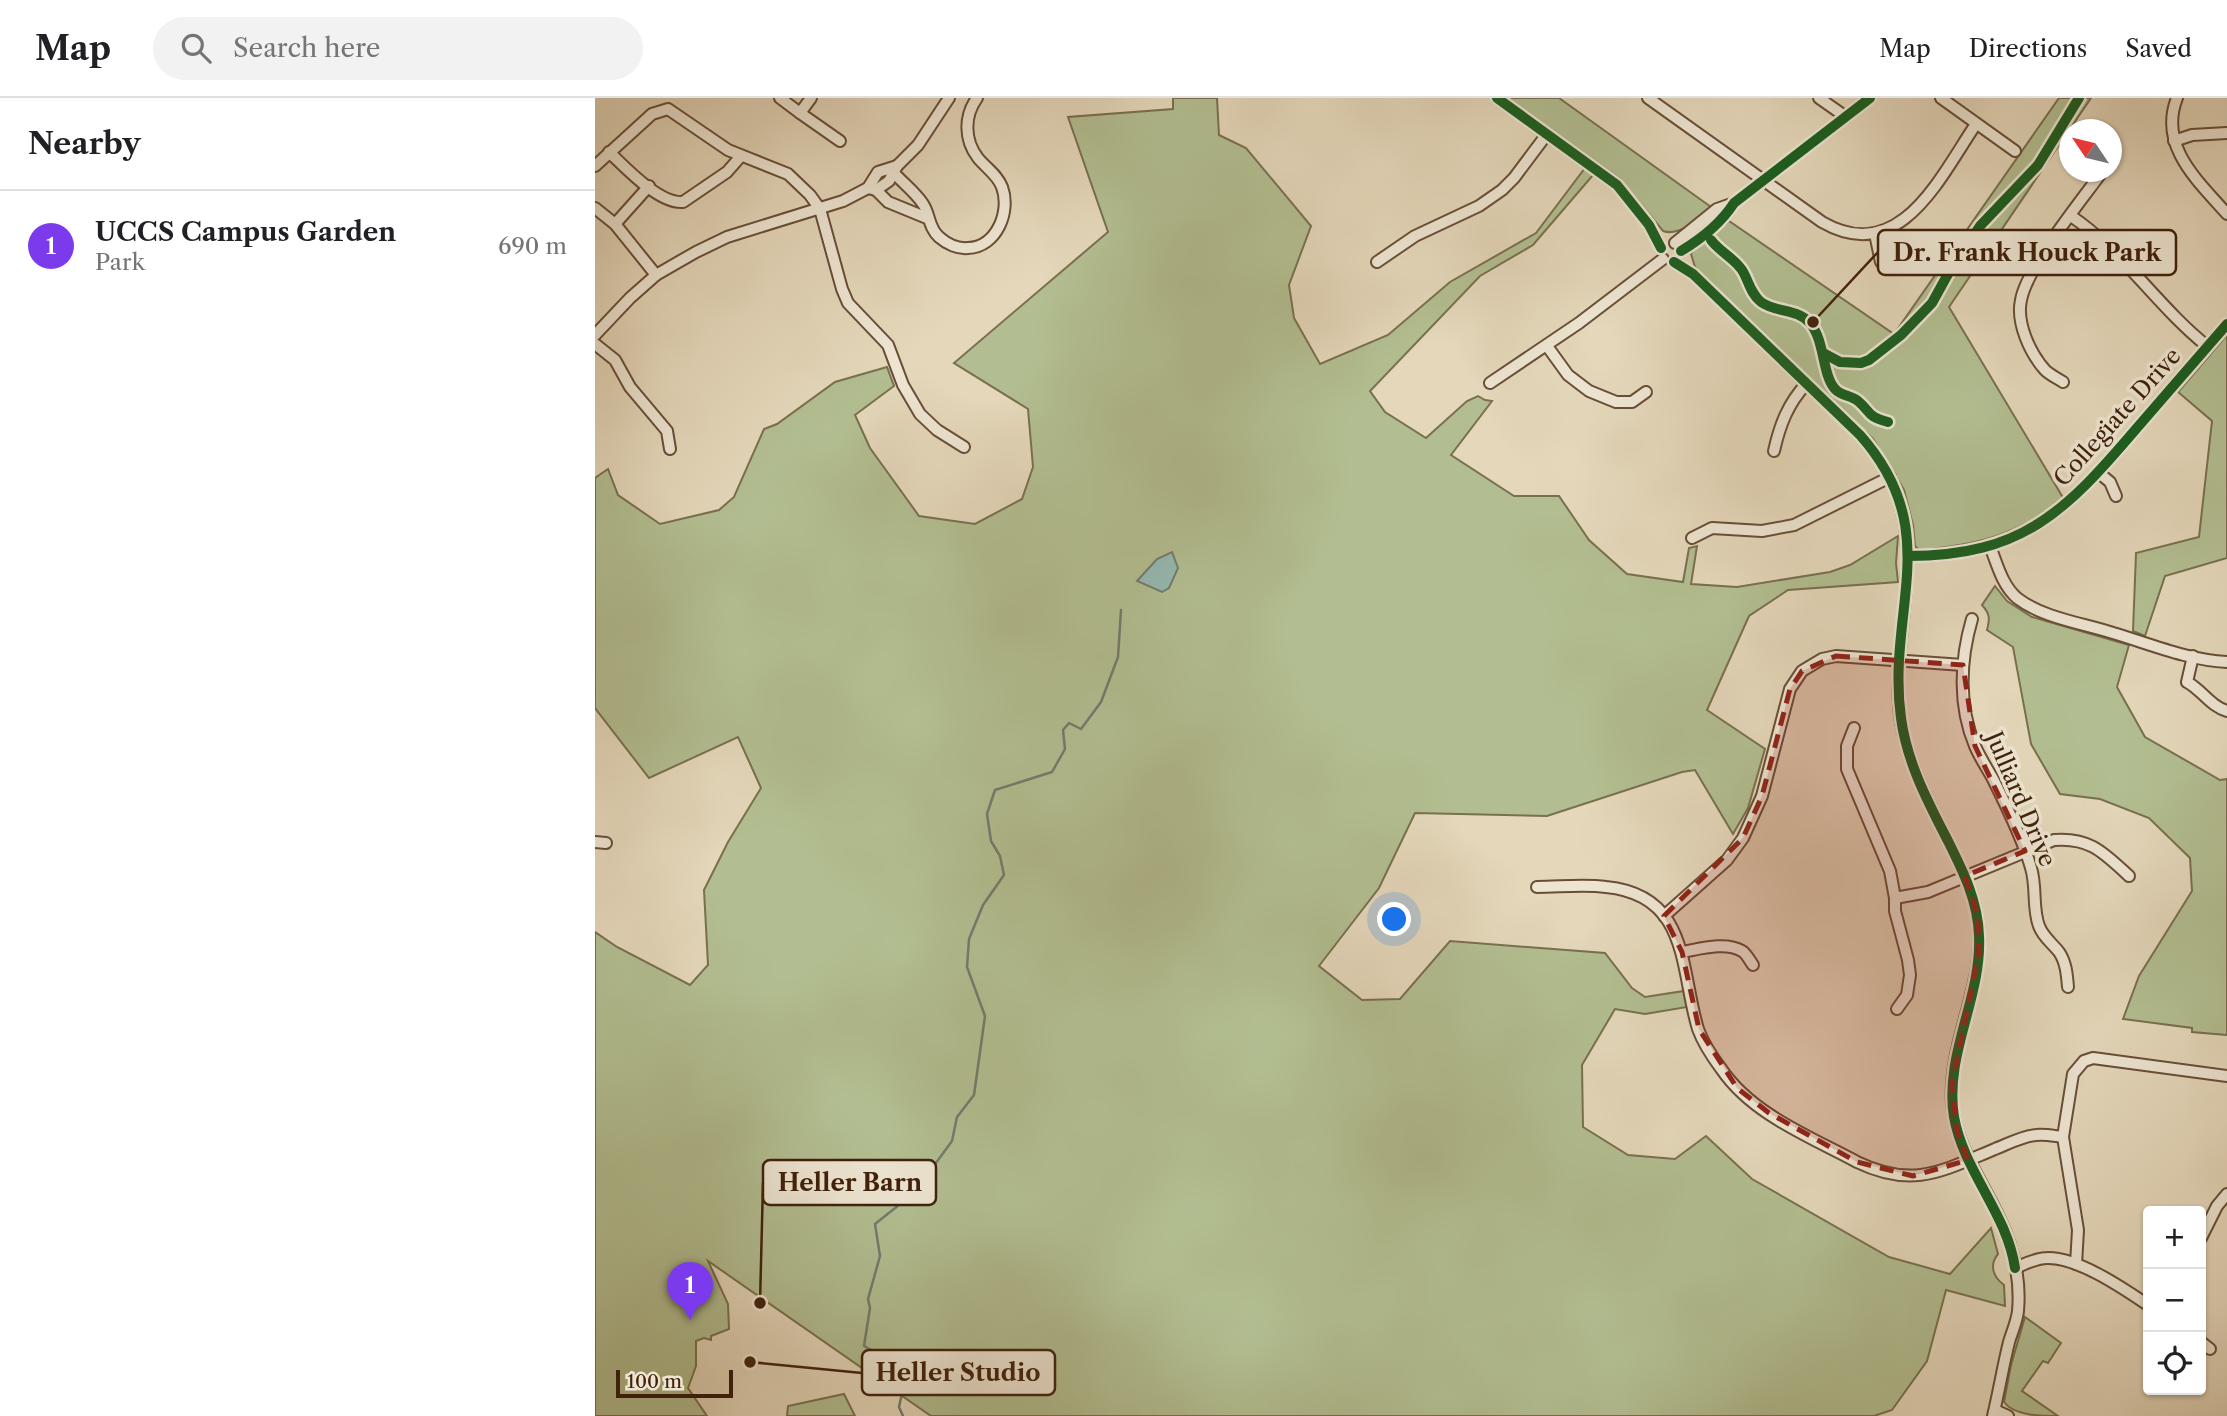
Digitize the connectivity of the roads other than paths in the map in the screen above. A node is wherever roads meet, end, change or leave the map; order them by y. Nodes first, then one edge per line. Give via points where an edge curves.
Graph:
1 (780, 98) edge
2 (811, 98) edge
3 (949, 98) edge
4 (977, 98) edge
5 (1497, 98) edge
6 (1648, 98) edge
7 (1819, 98) edge
8 (1870, 98) edge
9 (1941, 98) edge
10 (2177, 98) edge
11 (800, 113) junction
12 (1846, 117) junction
13 (1976, 124) junction
14 (2227, 133) edge
15 (1547, 134) junction
16 (840, 141) dead end
17 (2174, 141) junction
18 (2015, 151) dead end
19 (609, 152) junction
20 (741, 156) junction
21 (595, 166) edge
22 (896, 169) junction
23 (1764, 180) junction
24 (2095, 182) edge
25 (649, 186) junction
26 (872, 189) junction
27 (595, 208) edge
28 (820, 209) junction
29 (2227, 215) edge
30 (2071, 216) junction
31 (927, 218) junction
32 (615, 224) junction
33 (1875, 234) junction
34 (1672, 251) junction
35 (1377, 262) dead end
36 (1881, 262) dead end
37 (656, 275) junction
38 (2227, 324) edge
39 (595, 335) edge
40 (595, 344) edge
41 (1547, 346) junction
42 (2207, 346) junction
43 (2063, 382) dead end
44 (1490, 383) dead end
45 (1806, 384) junction
46 (1646, 392) dead end
47 (964, 447) dead end
48 (670, 449) dead end
49 (1774, 451) dead end
50 (2099, 473) junction
51 (1890, 477) junction
52 (2116, 496) dead end
53 (1692, 538) dead end
54 (1990, 546) junction
55 (1908, 556) junction
56 (1972, 619) dead end
57 (2193, 656) junction
58 (1899, 660) junction
59 (2227, 662) edge
60 (1963, 665) junction
61 (2227, 711) edge
62 (1854, 729) dead end
63 (2025, 851) junction
64 (1965, 876) junction
65 (2129, 876) dead end
66 (1537, 887) dead end
67 (1895, 898) junction
68 (1664, 916) junction
69 (1682, 952) junction
70 (1753, 965) dead end
71 (2068, 988) dead end
72 (1897, 1009) dead end
73 (2227, 1076) edge
74 (2063, 1137) junction
75 (1968, 1160) junction
76 (2227, 1194) edge
77 (2206, 1228) edge
78 (2076, 1264) junction
79 (2015, 1268) junction
80 (2143, 1303) edge
81 (1994, 1413) edge
82 (2008, 1416) edge

1 - 11 street
2 - 11 street
3 - 22 street
4 - 31 street via 968,118 968,134 972,150 1003,190 1000,225 987,242 964,248 938,237
5 - 15 street
6 - 23 street
7 - 12 street
8 - 12 street
9 - 13 street
10 - 17 street via 2172,118
11 - 16 street
12 - 23 street
13 - 18 street
13 - 33 street via 1918,208 1898,225
14 - 17 street
15 - 34 street via 1617,185
15 - 35 street via 1502,190 1415,236
17 - 29 street via 2182,161
19 - 20 street via 652,114 668,109
19 - 21 street
19 - 25 street
20 - 25 street via 727,172 683,202 668,200
20 - 28 street via 787,174
22 - 26 street via 878,172
22 - 31 street via 922,202
23 - 33 street via 1834,229
23 - 34 street via 1693,244
24 - 30 street
25 - 32 street
26 - 28 street
26 - 31 street via 888,202
27 - 32 street
28 - 37 street via 727,237
28 - 47 street via 848,303 888,345 920,414
30 - 42 street via 2097,235
30 - 43 street via 2031,276 2020,314 2026,339 2046,372
32 - 37 street
33 - 36 street
34 - 41 street
34 - 45 street
37 - 39 street
38 - 42 street, Collegiate Drive
40 - 48 street via 615,360 630,387 667,431
41 - 44 street
41 - 46 street via 1568,375 1589,391 1616,402 1632,402
42 - 50 street, Collegiate Drive
45 - 49 street via 1785,413
45 - 51 street via 1860,435
50 - 52 street
50 - 54 street, Collegiate Drive via 2050,517
51 - 53 street via 1794,525 1762,531 1712,528
51 - 55 street via 1903,513
54 - 55 street, Collegiate Drive via 1947,555
54 - 57 street via 2003,579 2017,597 2039,611
55 - 58 street
56 - 60 street, Julliard Drive
57 - 59 street
57 - 61 street via 2187,682
58 - 60 street
58 - 64 street via 1901,722 1914,770
58 - 68 street via 1836,656 1802,671 1790,689 1762,796 1743,838 1715,871
60 - 63 street, Julliard Drive via 1965,712 1973,739
62 - 67 street via 1847,746 1847,769 1884,855
63 - 64 street
63 - 65 street via 2054,840 2076,840 2096,848
63 - 71 street, Julliard Drive via 2039,925 2064,961
64 - 67 street via 1928,892
64 - 75 street via 1977,916 1979,953 1952,1084 1957,1131
66 - 68 street via 1616,888 1636,895
67 - 72 street via 1910,975 1907,996
68 - 69 street
69 - 70 street via 1733,948 1743,951
69 - 75 street via 1705,1044 1723,1072 1753,1103 1883,1173 1929,1174
73 - 74 street via 2093,1058 2084,1061 2070,1084
74 - 75 street via 2025,1137
74 - 78 street via 2078,1230
75 - 79 street via 2003,1227
76 - 77 street
78 - 79 street via 2047,1258
78 - 80 street
79 - 81 street via 2018,1311
81 - 82 street

